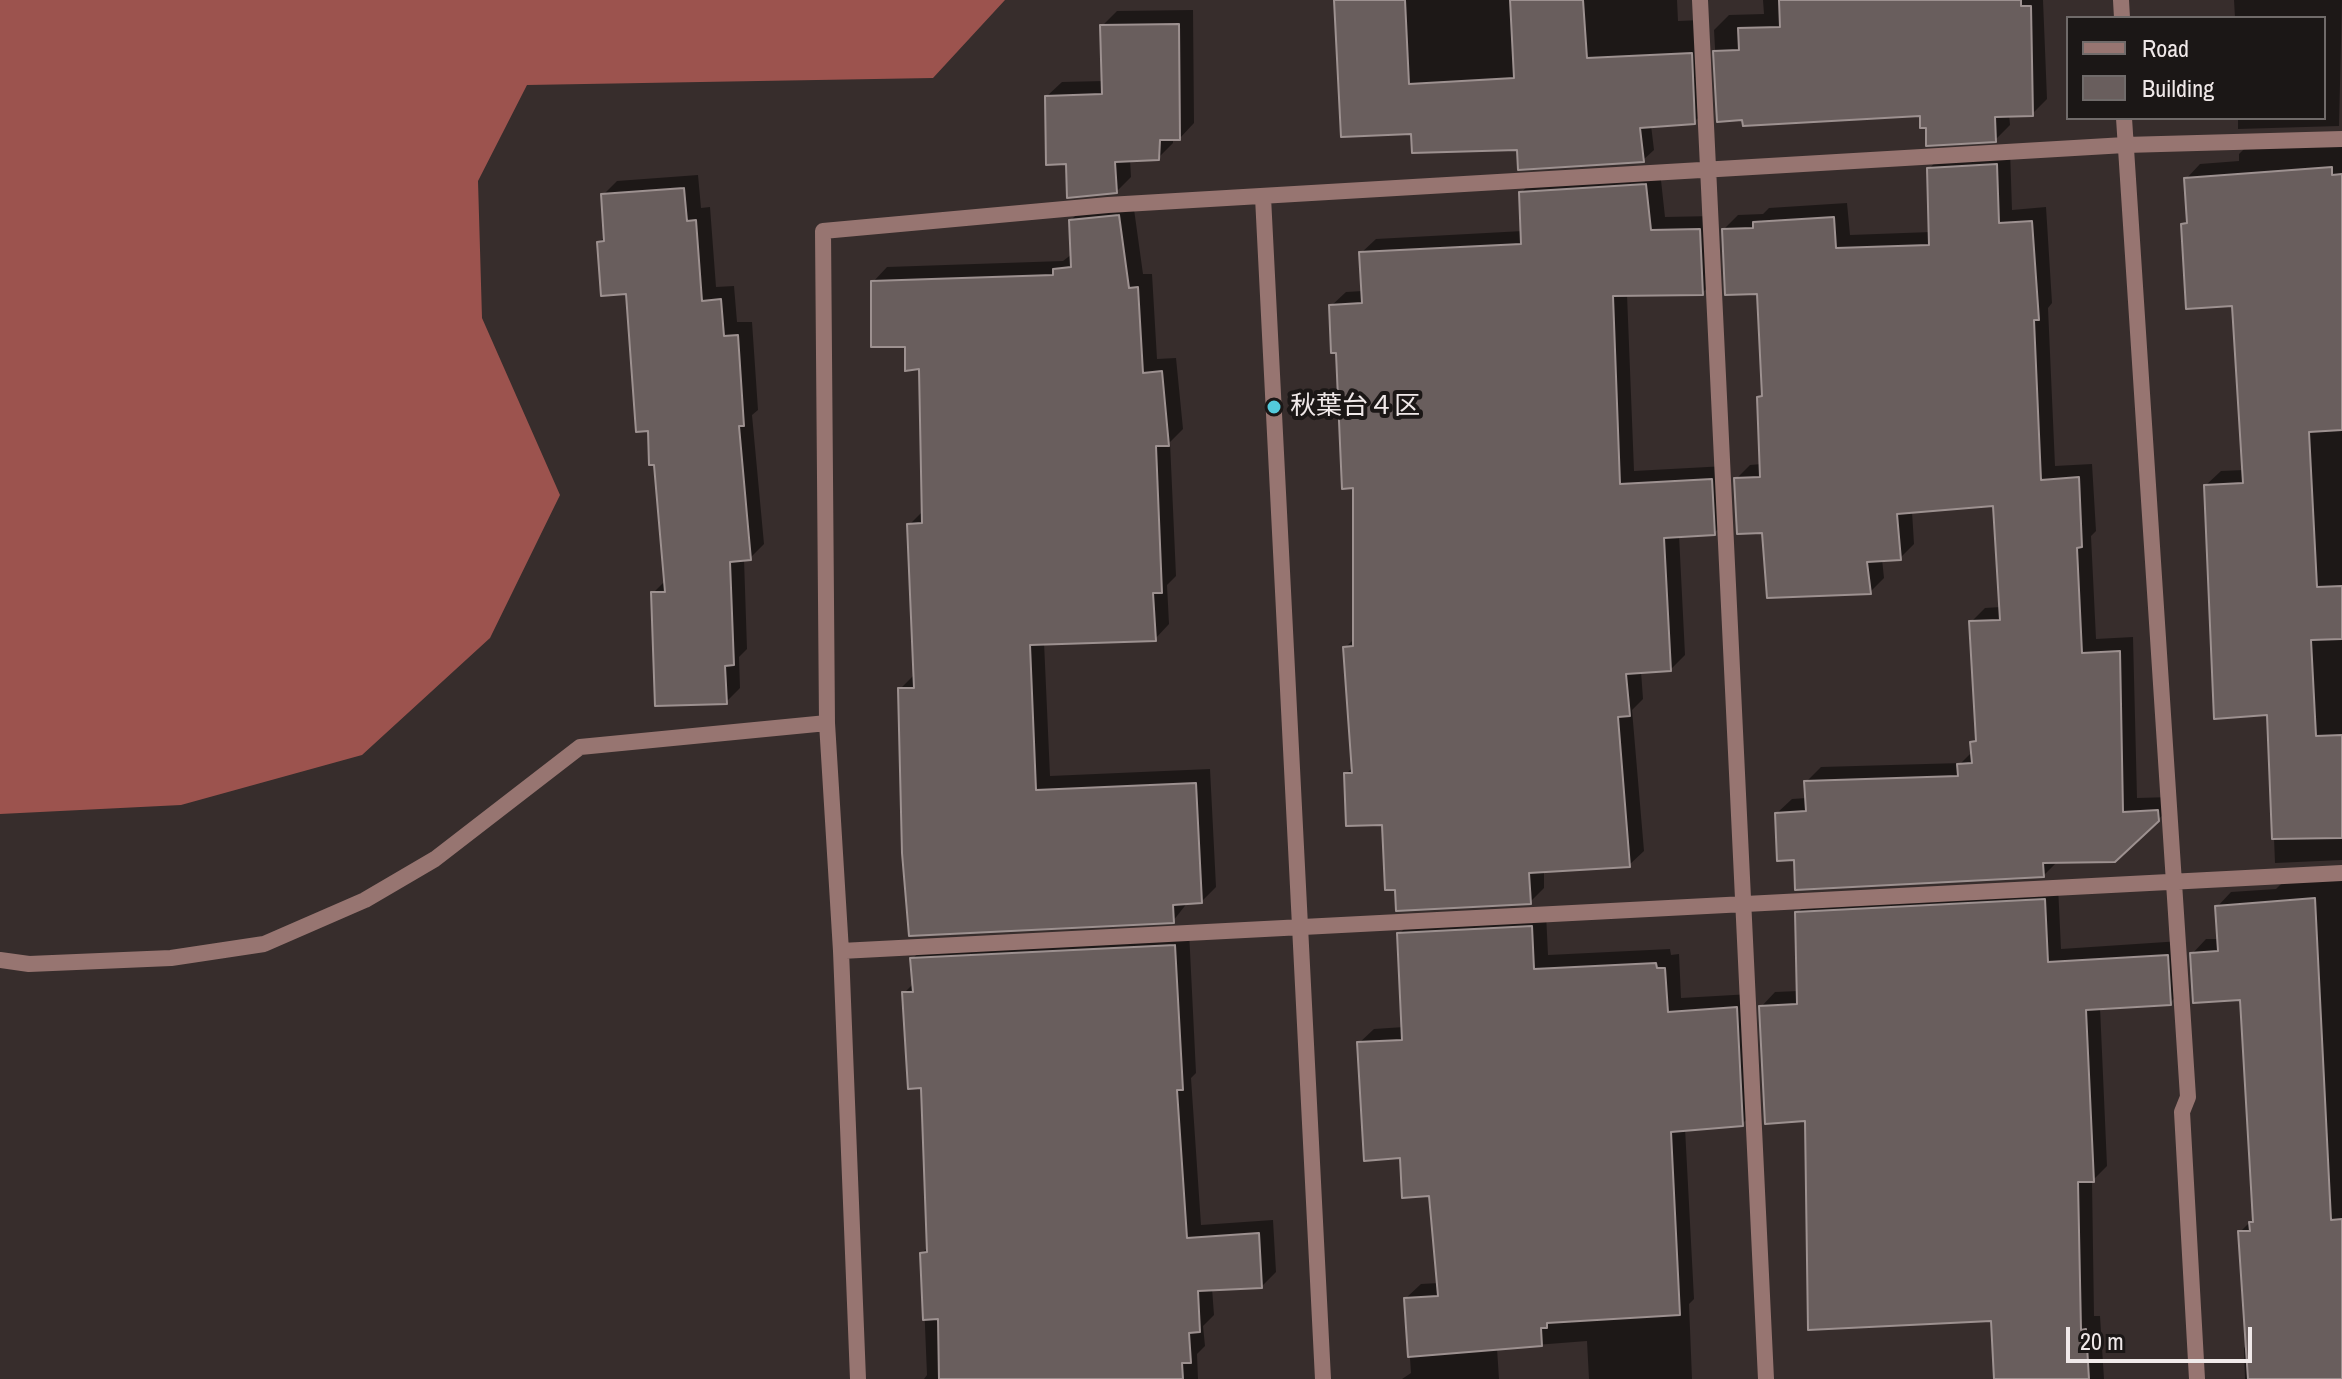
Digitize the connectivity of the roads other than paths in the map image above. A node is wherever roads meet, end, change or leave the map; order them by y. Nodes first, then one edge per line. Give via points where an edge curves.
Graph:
1 (1700, 0) edge
2 (2124, 120) edge
3 (2342, 139) edge
4 (2125, 145) junction
5 (1709, 172) junction
6 (1263, 197) junction
7 (827, 723) junction
8 (2342, 873) edge
9 (2174, 882) junction
10 (1742, 904) junction
11 (1301, 927) junction
12 (841, 951) junction
13 (0, 960) edge
14 (858, 1379) edge
15 (1323, 1379) edge
16 (1766, 1379) edge
17 (2197, 1379) edge

1 - 5 street
2 - 4 street
3 - 4 street
4 - 5 street
4 - 9 street
5 - 6 street
5 - 10 street
6 - 7 street via 823,231
6 - 11 street
7 - 12 street
7 - 13 street via 580,747 435,859 365,900 264,944 171,958 29,964
8 - 9 street
9 - 10 street
9 - 17 street via 2188,1097 2182,1112
10 - 11 street
10 - 16 street
11 - 12 street
11 - 15 street
12 - 14 street

